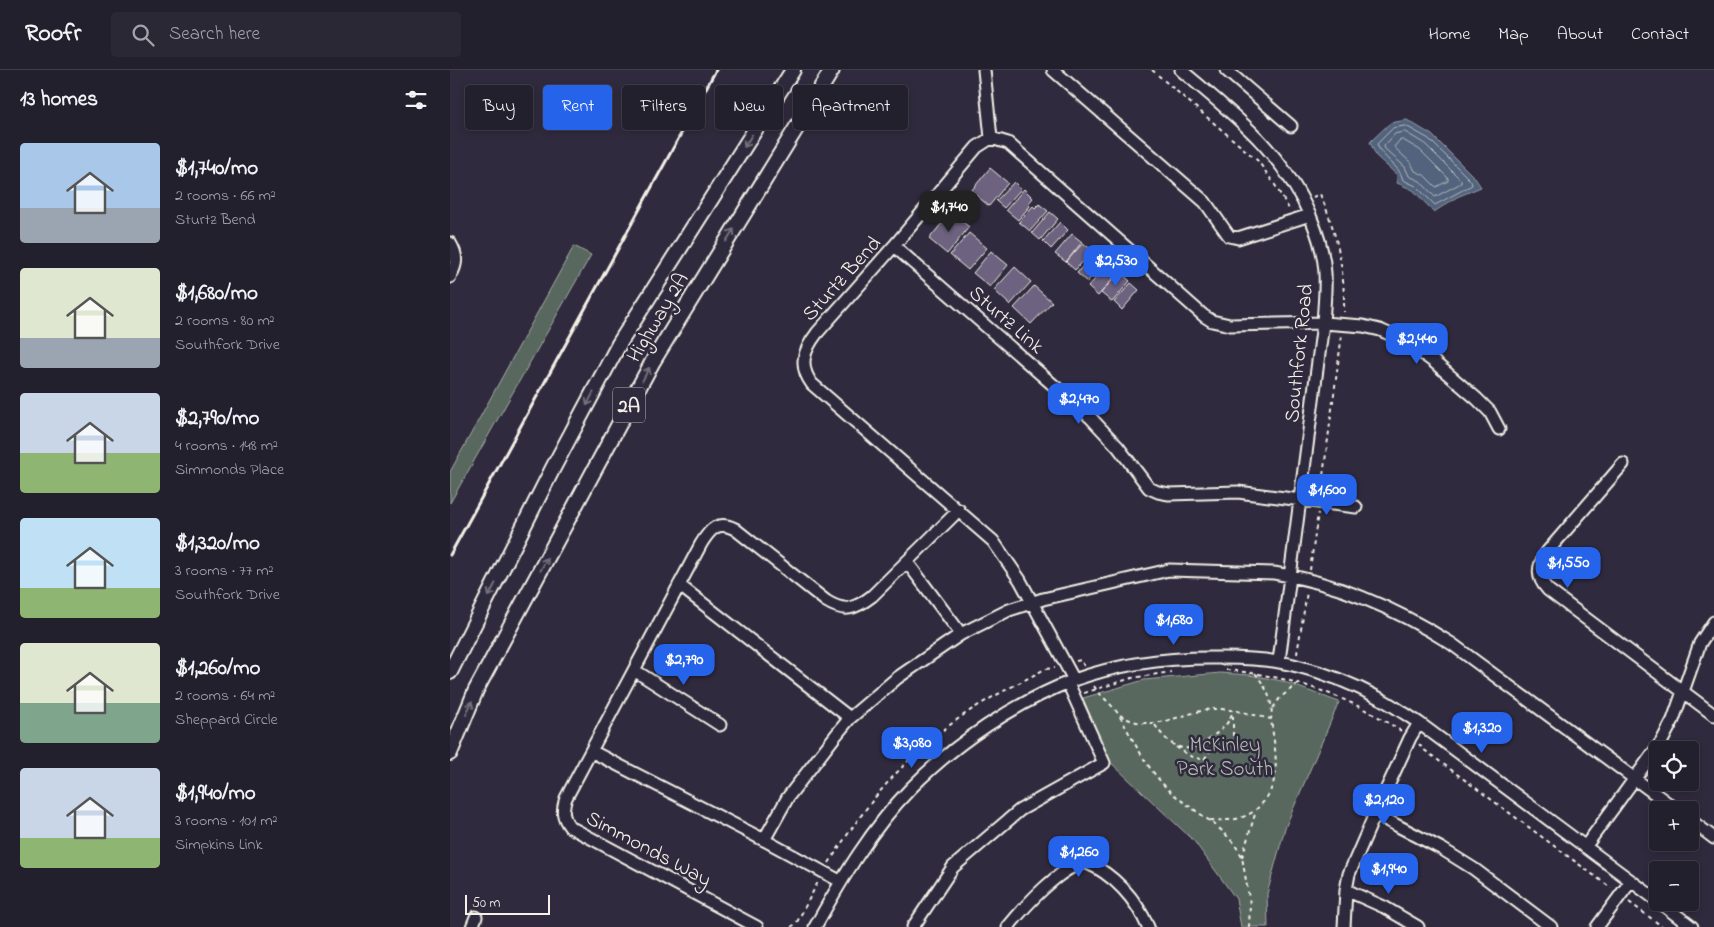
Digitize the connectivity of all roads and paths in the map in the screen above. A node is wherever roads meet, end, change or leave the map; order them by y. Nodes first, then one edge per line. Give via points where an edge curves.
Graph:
1 (793, 70) edge
2 (832, 70) edge
3 (984, 70) edge
4 (1053, 70) edge
5 (1152, 70) edge
6 (1181, 70) edge
7 (1226, 70) edge
8 (1292, 126) dead end
9 (990, 138) junction
10 (1320, 194) dead end
11 (1289, 210) dead end
12 (1310, 216) junction
13 (450, 243) edge
14 (894, 246) junction
15 (450, 277) edge
16 (1344, 310) dead end
17 (1324, 323) junction
18 (1342, 338) dead end
19 (1499, 429) dead end
20 (1622, 464) dead end
21 (1321, 488) dead end
22 (1301, 499) junction
23 (1356, 507) dead end
24 (959, 510) junction
25 (907, 562) junction
26 (1290, 576) junction
27 (679, 585) junction
28 (1032, 602) junction
29 (1714, 622) edge
30 (961, 634) junction
31 (1279, 661) junction
32 (634, 670) junction
33 (1226, 670) dead end
34 (1177, 671) dead end
35 (450, 672) edge
36 (1254, 672) junction
37 (1071, 681) junction
38 (1298, 683) junction
39 (1095, 689) junction
40 (1683, 692) junction
41 (1075, 697) junction
42 (1273, 708) junction
43 (1233, 711) junction
44 (1118, 714) junction
45 (1714, 715) edge
46 (850, 718) junction
47 (1271, 718) junction
48 (1419, 723) junction
49 (1154, 724) junction
50 (720, 725) dead end
51 (1399, 730) dead end
52 (1170, 743) junction
53 (1422, 746) dead end
54 (591, 752) junction
55 (450, 753) edge
56 (1636, 779) junction
57 (1664, 801) edge
58 (1256, 811) junction
59 (1375, 814) junction
60 (1208, 820) junction
61 (1699, 827) edge
62 (1714, 838) edge
63 (764, 840) junction
64 (1585, 847) junction
65 (1242, 857) junction
66 (840, 881) junction
67 (1631, 881) junction
68 (1346, 890) junction
69 (1649, 895) edge
70 (1621, 896) junction
71 (1670, 911) edge
72 (757, 927) edge
73 (815, 927) edge
74 (914, 927) edge
75 (1008, 927) edge
76 (1148, 927) edge
77 (1249, 927) edge
78 (1344, 927) edge
79 (1418, 927) edge
80 (1551, 927) edge
81 (1598, 927) edge
82 (1663, 927) edge
83 (1692, 927) edge

1 -> 35 main road, Highway 2A / 2A via 619,344
55 -> 2 main road, Highway 2A / 2A via 476,690 653,361
3 - 9 street
4 - 12 street via 1205,202 1229,236 1238,238
5 - 11 path via 1258,161
6 - 12 street, Southfork Road via 1272,152 1292,180
7 - 8 street
9 - 14 street, Sturtz Bend via 977,147
9 - 17 street via 1008,143 1212,321 1230,325
10 - 16 path via 1338,245
12 - 17 street, Southfork Road via 1325,274
13 - 15 street via 457,257
14 - 22 street, Sturtz Link via 1090,417 1149,488 1168,494 1238,492
14 - 24 street, Sturtz Bend via 809,343 803,364 805,374 812,384
17 - 19 street via 1363,326 1405,341 1477,399 1490,412
17 - 22 street, Southfork Road
18 - 21 path
20 - 40 street via 1541,560 1539,576 1548,590
22 - 23 street, Sturtz Link
22 - 26 street, Southfork Road
24 - 25 street, Simmonds Way
24 - 28 street, Sturtz Bend via 998,547
25 - 27 street, Simmonds Way via 865,602 850,609 841,609 826,601 735,528 720,525 706,534
25 - 30 street
26 - 28 street via 1170,570
26 - 31 street, Southfork Road
26 - 56 street via 1354,593 1425,627
27 - 32 street, Simmonds Way
27 - 46 street
28 - 30 street
28 - 37 street, Sturtz Bend
29 - 40 street via 1700,643
30 - 46 street via 896,678
31 - 37 street via 1169,659 1111,669
31 - 48 street via 1351,684
32 - 50 street
32 - 54 street, Simmonds Way
33 - 36 path
34 - 39 path via 1132,678
36 - 38 path
36 - 42 path via 1264,684
37 - 41 street, Sturtz Bend
37 - 66 street via 960,744 889,812
38 - 42 path
38 - 51 path via 1340,698
39 - 41 path
39 - 44 path
40 - 45 street
40 - 56 street via 1662,741
41 - 74 street, Sturtz Bend via 1104,763 1020,810 967,855 954,867
42 - 47 path
43 - 47 path
43 - 49 path via 1215,709
43 - 52 path via 1226,726 1198,747 1181,749
43 - 52 path via 1233,740 1216,745 1204,760 1190,756
44 - 49 path
44 - 60 path via 1163,784
46 - 63 street via 788,797
47 - 58 path via 1276,759 1274,783
48 - 59 street
48 - 64 street
49 - 52 path
53 - 70 path
54 - 63 street
54 - 72 street, Simmonds Way via 563,806 563,814 570,827
56 - 57 street
56 - 64 street
58 - 60 path via 1237,819
58 - 65 path
59 - 68 street via 1354,861
59 - 80 street via 1474,869
60 - 65 path via 1232,840
61 - 62 street
63 - 66 street
64 - 67 street
65 - 77 path via 1250,904
66 - 73 street
67 - 69 street
67 - 70 street
68 - 78 street
68 - 79 street
70 - 81 street
70 - 82 path
71 - 83 street
75 - 76 street via 1065,870 1085,862 1104,872 1129,894

